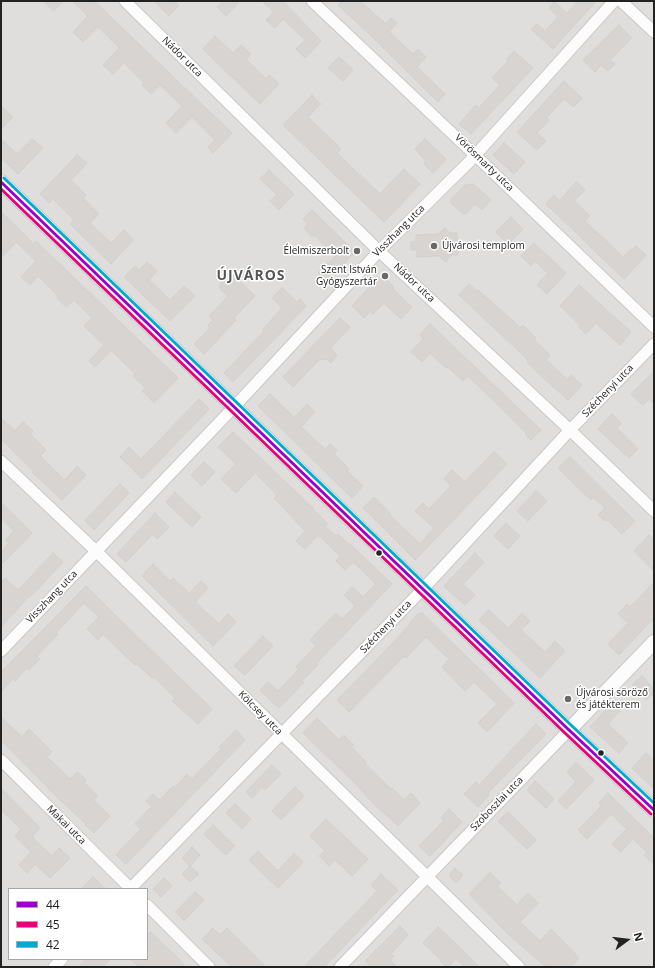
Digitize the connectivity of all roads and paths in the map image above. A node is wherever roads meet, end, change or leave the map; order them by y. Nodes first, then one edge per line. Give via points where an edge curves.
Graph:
1 (125, 1) edge
2 (312, 1) edge
3 (614, 1) edge
4 (621, 1) edge
5 (654, 32) edge
6 (476, 155) junction
7 (1, 182) edge
8 (379, 251) junction
9 (654, 327) edge
10 (654, 344) edge
11 (234, 407) junction
12 (570, 430) junction
13 (1, 461) edge
14 (654, 511) edge
15 (96, 551) junction
16 (422, 589) junction
17 (654, 642) edge
18 (1, 651) edge
19 (569, 730) junction
20 (281, 734) junction
21 (1, 760) edge
22 (654, 810) edge
23 (427, 878) junction
24 (129, 888) edge
25 (131, 888) edge
26 (148, 906) edge
27 (209, 967) edge
28 (340, 967) edge
29 (519, 967) edge

1 - 8 street, Nádor utca
2 - 6 street, Vörösmarty utca
3 - 6 street, Visszhang utca
4 - 5 street
6 - 8 street, Visszhang utca
6 - 9 street, Vörösmarty utca
7 - 11 street
8 - 11 street, Visszhang utca
8 - 12 street, Nádor utca
10 - 12 street, Széchenyi utca
11 - 15 street, Visszhang utca
11 - 16 street
12 - 14 street, Nádor utca
12 - 16 street, Széchenyi utca
13 - 15 street, Kölcsey utca
15 - 18 street, Visszhang utca
15 - 20 street, Kölcsey utca
16 - 19 street
16 - 20 street, Széchenyi utca
17 - 19 street, Szoboszlai utca
19 - 22 street
19 - 23 street, Szoboszlai utca
20 - 23 street, Kölcsey utca
20 - 25 street, Széchenyi utca
21 - 24 street, Makai utca
23 - 28 street, Szoboszlai utca
23 - 29 street, Kölcsey utca
26 - 27 street

